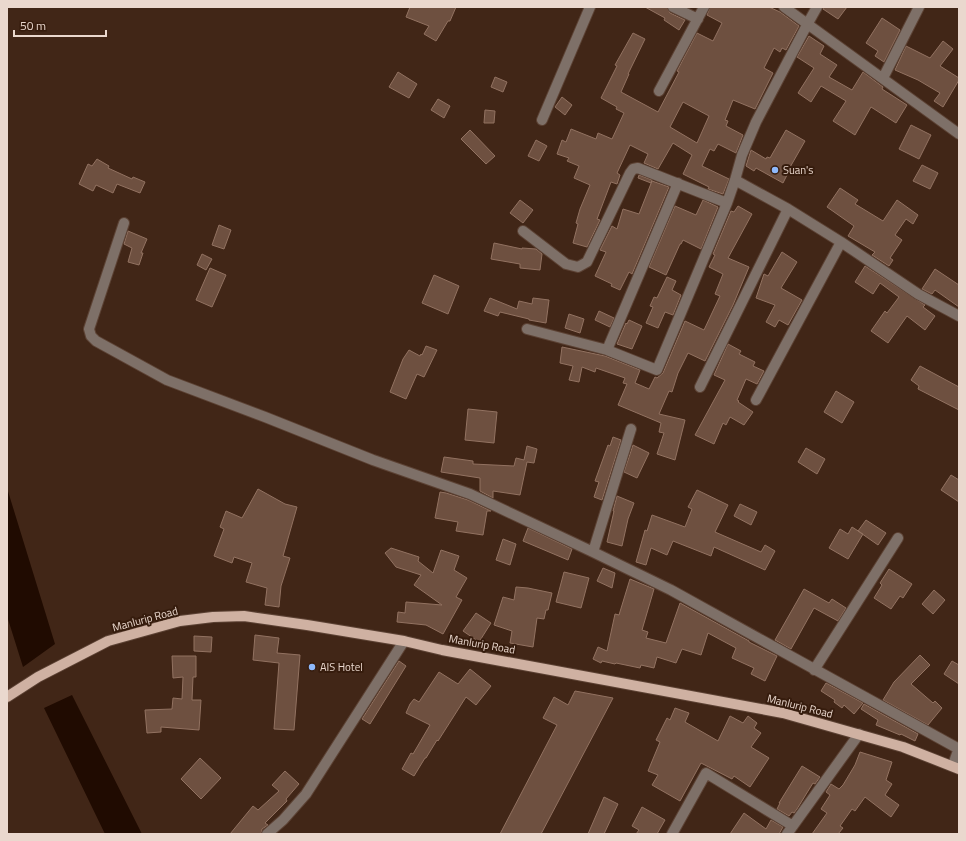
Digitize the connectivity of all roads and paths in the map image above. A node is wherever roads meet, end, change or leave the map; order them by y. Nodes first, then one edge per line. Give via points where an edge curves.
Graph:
1 (590, 7) edge
2 (673, 7) edge
3 (704, 7) edge
4 (784, 7) edge
5 (817, 7) edge
6 (919, 7) edge
7 (698, 20) junction
8 (808, 23) junction
9 (883, 78) junction
10 (659, 91) dead end
11 (542, 120) dead end
12 (959, 134) edge
13 (735, 180) junction
14 (678, 183) junction
15 (727, 203) junction
16 (788, 209) junction
17 (124, 223) dead end
18 (523, 231) dead end
19 (841, 242) junction
20 (959, 316) edge
21 (527, 329) dead end
22 (607, 350) junction
23 (700, 387) dead end
24 (756, 400) dead end
25 (631, 430) dead end
26 (898, 538) dead end
27 (593, 552) junction
28 (404, 641) junction
29 (814, 670) junction
30 (7, 697) edge
31 (859, 734) junction
32 (959, 749) edge
33 (956, 767) edge
34 (790, 830) edge
35 (267, 834) edge
36 (672, 834) edge

1 - 11 street
2 - 7 street
3 - 7 street
4 - 8 street
5 - 8 street
6 - 9 street
7 - 10 street
8 - 9 street
8 - 13 street via 750,136
9 - 12 street
13 - 15 street
13 - 16 street
14 - 15 street
14 - 18 street via 638,168 633,169 587,262 578,267 566,264
14 - 22 street
15 - 22 street via 657,370
16 - 19 street
16 - 23 street
17 - 27 street via 89,330 96,341 167,380 373,460 470,494
19 - 20 street via 918,294
19 - 24 street
21 - 22 street
25 - 27 street
26 - 29 street
27 - 29 street via 671,590
28 - 30 main road, Manlurip Road via 244,616 180,621 108,641 38,677
28 - 31 main road, Manlurip Road via 783,713
28 - 35 street via 306,794
29 - 32 street
31 - 33 main road, Manlurip Road
31 - 34 street
32 - 33 street
34 - 36 street via 706,773

